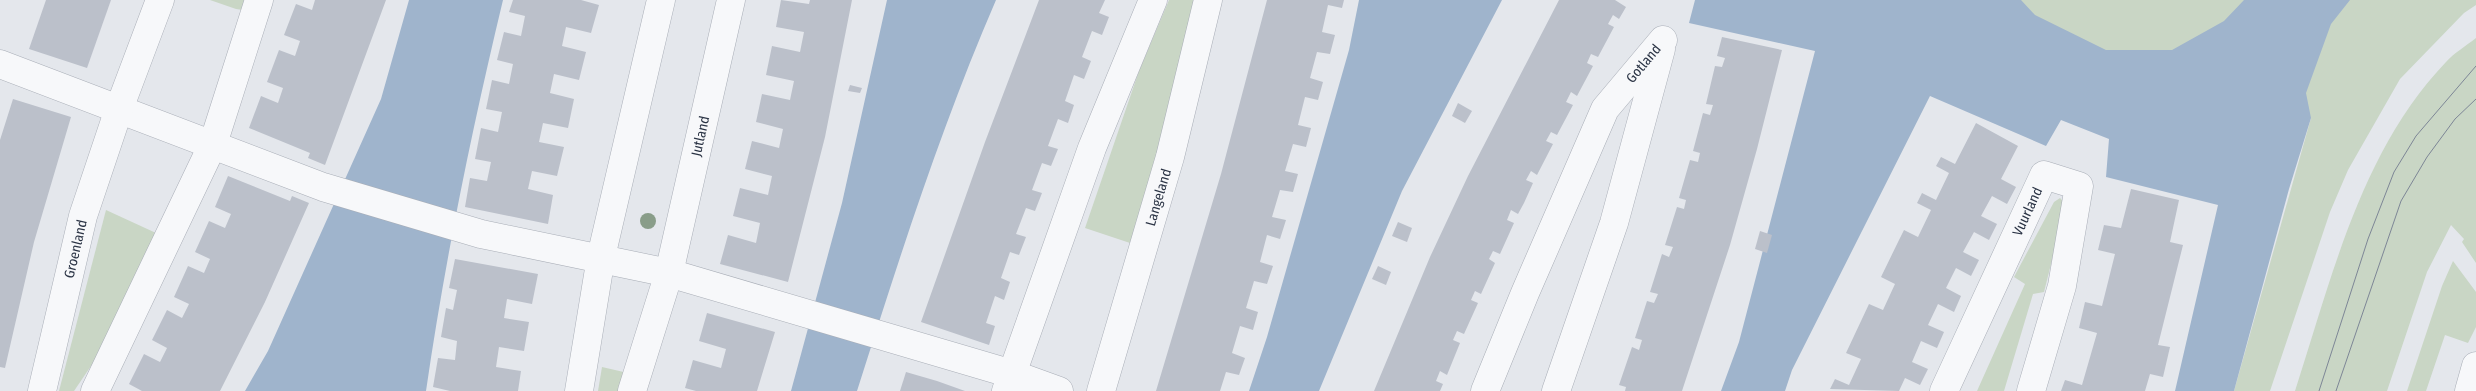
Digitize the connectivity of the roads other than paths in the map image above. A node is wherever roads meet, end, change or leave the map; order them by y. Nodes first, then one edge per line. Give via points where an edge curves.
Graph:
1 (160, 0) edge
2 (259, 0) edge
3 (661, 0) edge
4 (731, 0) edge
5 (1153, 0) edge
6 (1208, 0) edge
7 (0, 64) edge
8 (119, 109) junction
9 (213, 144) junction
10 (601, 257) junction
11 (669, 273) junction
12 (2476, 366) edge
13 (1009, 382) edge
14 (42, 391) edge
15 (95, 391) edge
16 (579, 391) edge
17 (632, 391) edge
18 (1059, 391) edge
19 (1101, 391) edge
20 (1485, 391) edge
21 (1556, 391) edge
22 (1944, 391) edge
23 (2031, 391) edge
24 (2468, 391) edge

1 - 8 street, Groenland
2 - 9 street
3 - 10 street
4 - 11 street, Jutland
5 - 13 street via 1092,148
6 - 19 street, Langeland via 1170,156
7 - 8 street
8 - 9 street
8 - 14 street, Groenland via 83,216
9 - 10 street via 323,187 481,234
9 - 15 street
10 - 11 street
10 - 16 street
11 - 13 street via 916,346
11 - 17 street, Jutland
12 - 24 street
13 - 18 street
20 - 21 street, Gotland via 1605,109 1663,40 1614,224
22 - 23 street, Vuurland via 2044,175 2079,186 2062,286

